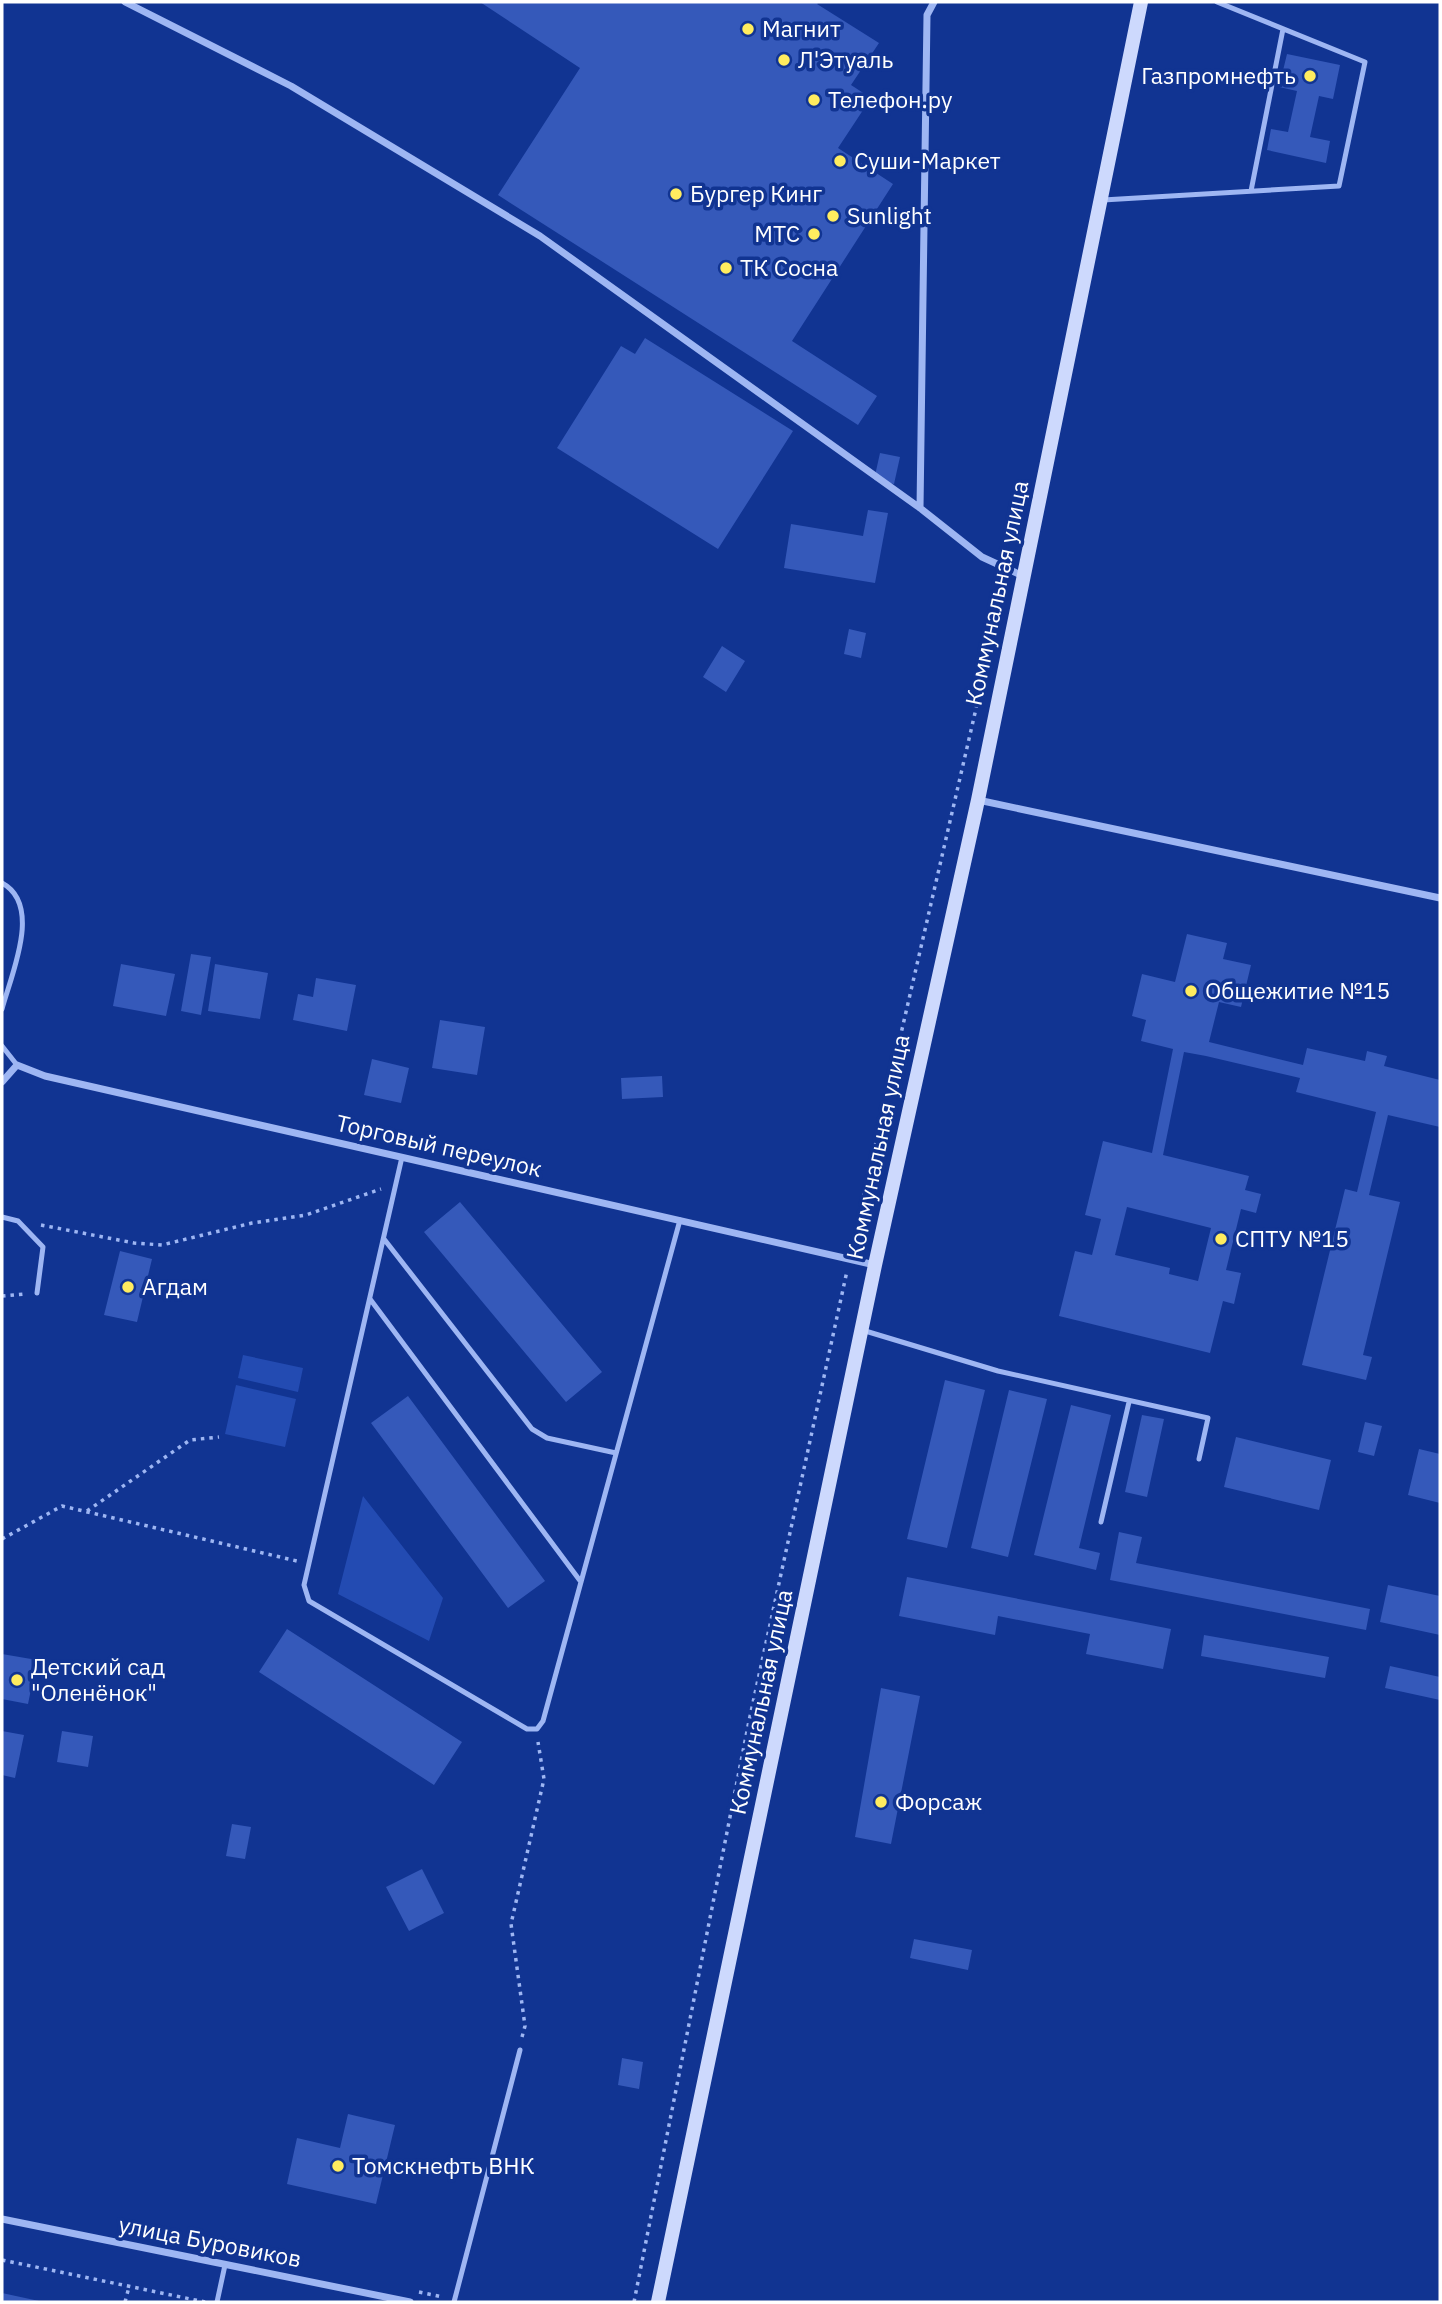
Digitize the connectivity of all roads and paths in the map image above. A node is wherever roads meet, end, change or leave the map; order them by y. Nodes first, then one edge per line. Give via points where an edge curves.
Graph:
1 (125, 2) edge
2 (934, 2) edge
3 (1141, 2) edge
4 (1217, 2) edge
5 (1283, 29) junction
6 (1251, 191) junction
7 (1100, 200) junction
8 (919, 508) junction
9 (1024, 577) junction
10 (983, 678) dead end
11 (978, 800) junction
12 (2, 883) edge
13 (1440, 898) edge
14 (2, 1009) edge
15 (2, 1046) edge
16 (17, 1065) junction
17 (2, 1082) edge
18 (402, 1157) junction
19 (396, 1184) junction
20 (2, 1217) edge
21 (680, 1220) junction
22 (18, 1221) junction
23 (384, 1239) junction
24 (849, 1259) junction
25 (876, 1265) junction
26 (37, 1293) joint
27 (2, 1296) edge
28 (370, 1299) junction
29 (862, 1330) junction
30 (1129, 1402) junction
31 (219, 1437) dead end
32 (617, 1453) junction
33 (1199, 1459) dead end
34 (86, 1512) junction
35 (1101, 1522) dead end
36 (2, 1539) edge
37 (309, 1563) junction
38 (581, 1582) junction
39 (537, 1730) junction
40 (520, 2050) joint
41 (2, 2220) edge
42 (2, 2260) edge
43 (225, 2265) junction
44 (129, 2286) junction
45 (125, 2302) edge
46 (205, 2302) edge
47 (216, 2302) edge
48 (410, 2302) edge
49 (454, 2302) edge
50 (634, 2302) edge
51 (659, 2302) edge

1 - 8 street via 291,86 540,236
2 - 8 street via 927,15
3 - 7 main road, Коммунальная улица
4 - 5 lane
5 - 6 lane
5 - 6 lane via 1365,62 1339,186
6 - 7 lane
7 - 9 main road, Коммунальная улица
8 - 9 street via 982,557
9 - 11 main road, Коммунальная улица
10 - 24 path
11 - 13 street
11 - 25 main road, Коммунальная улица
12 - 14 lane via 21,905 23,929
15 - 16 lane
16 - 17 street
16 - 18 street, Торговый переулок via 45,1076
18 - 19 lane
18 - 21 street, Торговый переулок
19 - 22 path via 306,1215 162,1245
19 - 23 lane
20 - 22 lane
21 - 24 street, Торговый переулок
21 - 32 lane
22 - 26 lane via 43,1247
23 - 28 lane
23 - 32 lane via 532,1429 547,1438
24 - 25 street, Торговый переулок
24 - 50 path via 749,1721
25 - 29 main road, Коммунальная улица
26 - 27 path
28 - 37 lane
28 - 38 lane
29 - 30 lane via 998,1371
29 - 51 main road, Коммунальная улица
30 - 33 lane via 1208,1418
30 - 35 lane
31 - 34 path via 190,1440
32 - 38 lane
34 - 36 path via 62,1506
34 - 37 path
37 - 39 lane via 304,1585 309,1601 527,1729
38 - 39 lane
39 - 40 path via 544,1779 511,1924 525,2026
40 - 49 lane
41 - 43 street, улица Буровиков
42 - 44 path
43 - 47 lane
43 - 48 street, улица Буровиков
44 - 45 path
44 - 46 path

